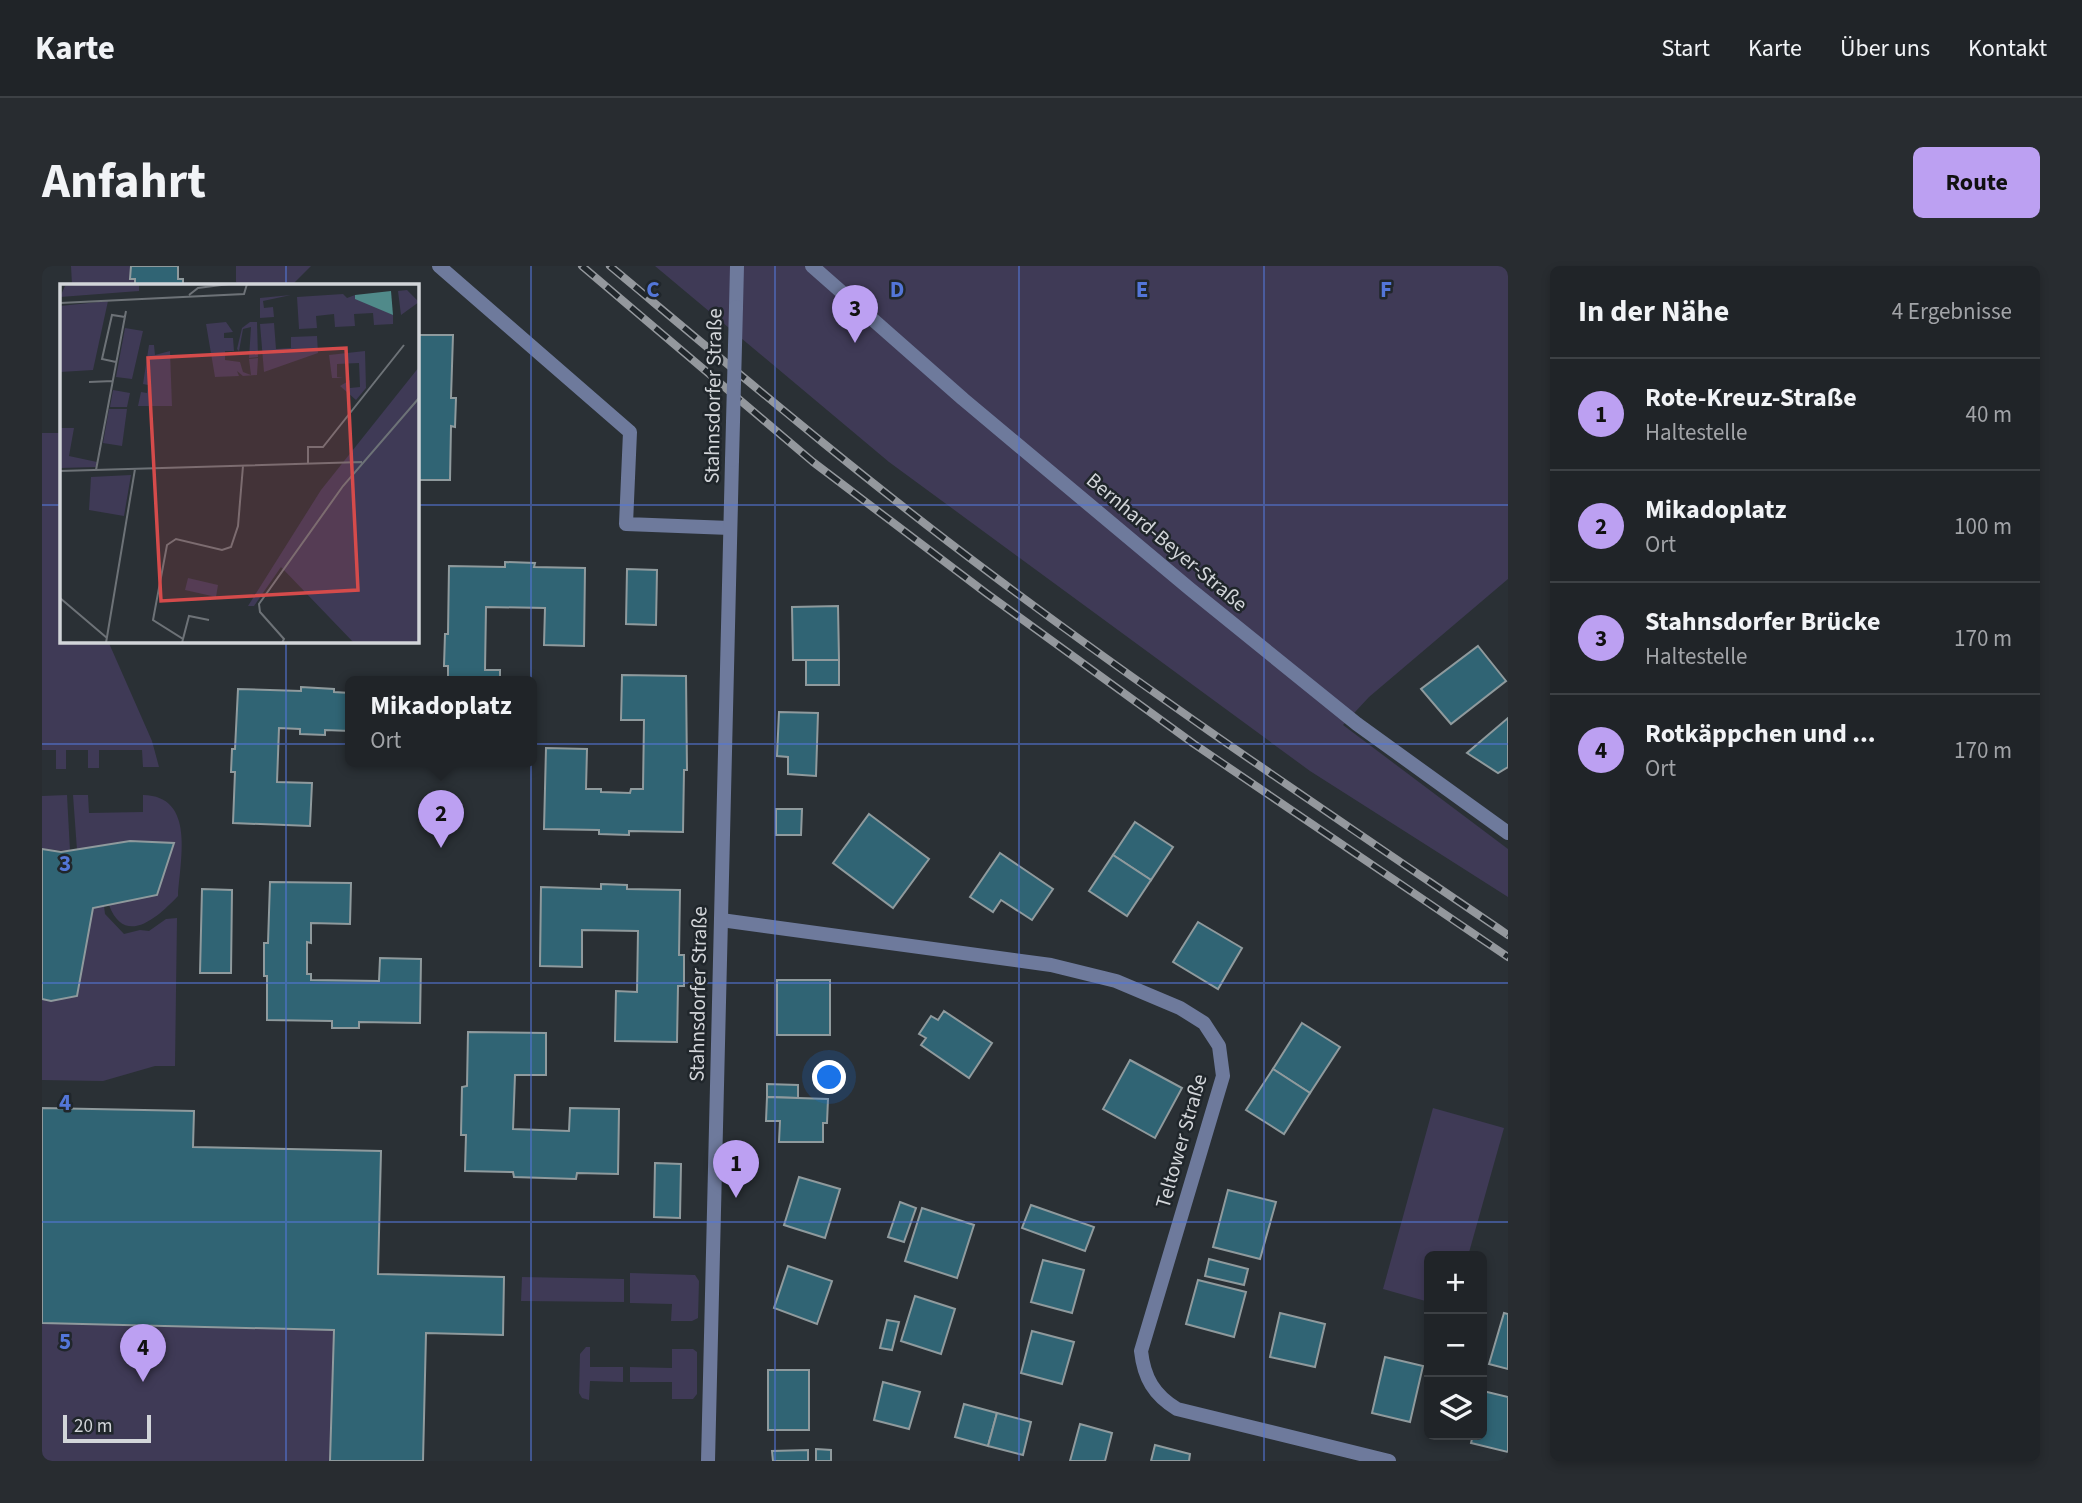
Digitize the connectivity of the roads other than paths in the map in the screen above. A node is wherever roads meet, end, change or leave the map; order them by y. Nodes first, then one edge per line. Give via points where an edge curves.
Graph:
1 (439, 266) edge
2 (737, 266) edge
3 (812, 266) edge
4 (730, 528) junction
5 (1508, 833) edge
6 (721, 920) junction
7 (708, 1461) edge
8 (1389, 1461) edge

1 - 4 street via 629,432 626,524
2 - 4 street, Stahnsdorfer Straße, bridge
3 - 5 street, Bernhard-Beyer-Straße via 1190,589 1357,724
4 - 6 street, Stahnsdorfer Straße
6 - 7 street, Stahnsdorfer Straße
6 - 8 street, Teltower Straße via 1051,965 1116,981 1193,1014 1219,1046 1223,1076 1141,1351 1147,1379 1177,1409

